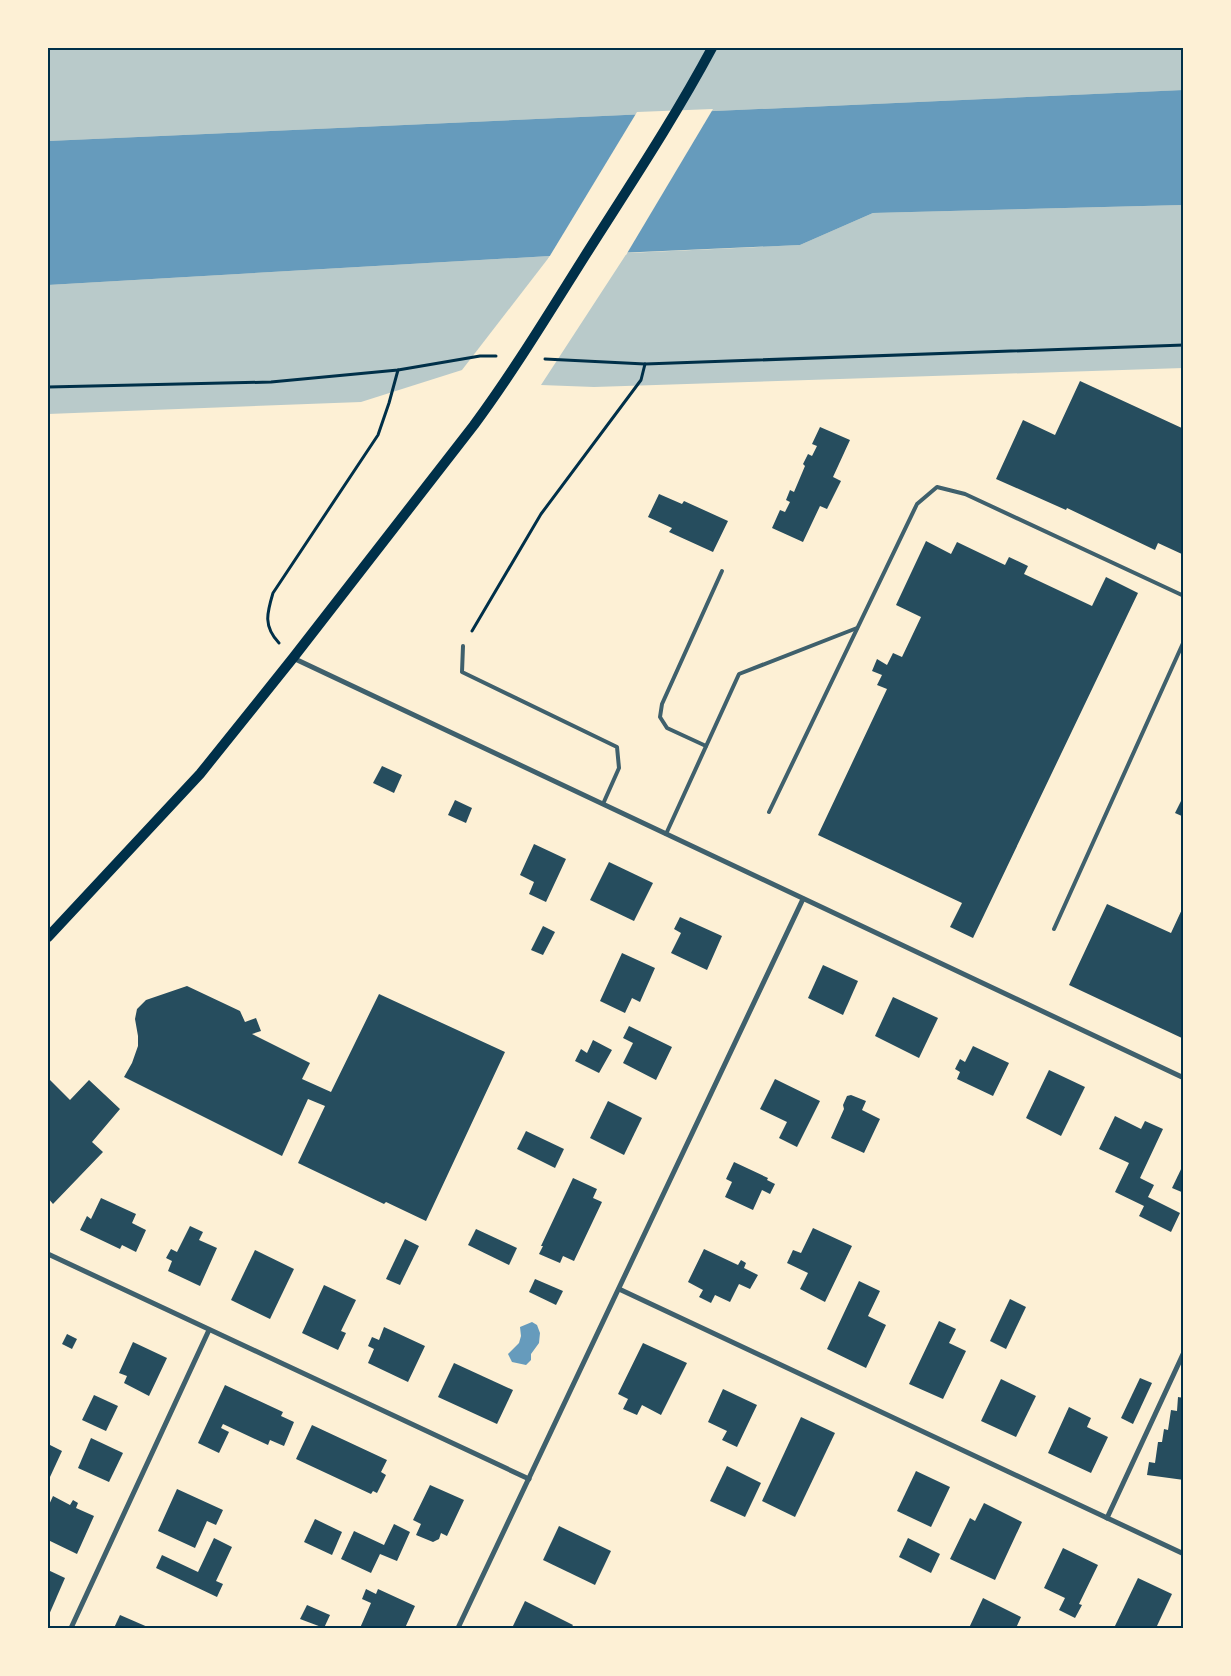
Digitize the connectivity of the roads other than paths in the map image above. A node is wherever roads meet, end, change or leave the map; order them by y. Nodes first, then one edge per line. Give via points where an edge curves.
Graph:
1 (712, 48) edge
2 (722, 571) dead end
3 (1184, 596) edge
4 (858, 628) junction
5 (1184, 641) edge
6 (463, 646) road end
7 (293, 658) junction
8 (706, 746) junction
9 (603, 804) junction
10 (769, 812) dead end
11 (666, 834) junction
12 (803, 899) junction
13 (1054, 930) dead end
14 (48, 938) edge
15 (1184, 1078) edge
16 (48, 1254) edge
17 (619, 1289) junction
18 (209, 1330) junction
19 (1184, 1352) edge
20 (529, 1479) junction
21 (1107, 1518) junction
22 (1184, 1554) edge
23 (71, 1628) edge
24 (458, 1628) edge

1 - 7 main road via 684,98 502,387
2 - 8 lane via 662,704 660,717 667,728
3 - 4 lane via 965,494 937,487 918,504
4 - 8 lane via 739,674
4 - 10 lane
5 - 13 lane
6 - 9 lane via 462,672 617,747 619,768
7 - 9 street
7 - 14 main road via 200,774
8 - 11 lane
9 - 11 street
11 - 12 street
12 - 15 street
12 - 17 street
16 - 18 street
17 - 20 street
17 - 21 street
18 - 20 street
18 - 23 street
19 - 21 street
20 - 24 street
21 - 22 street

